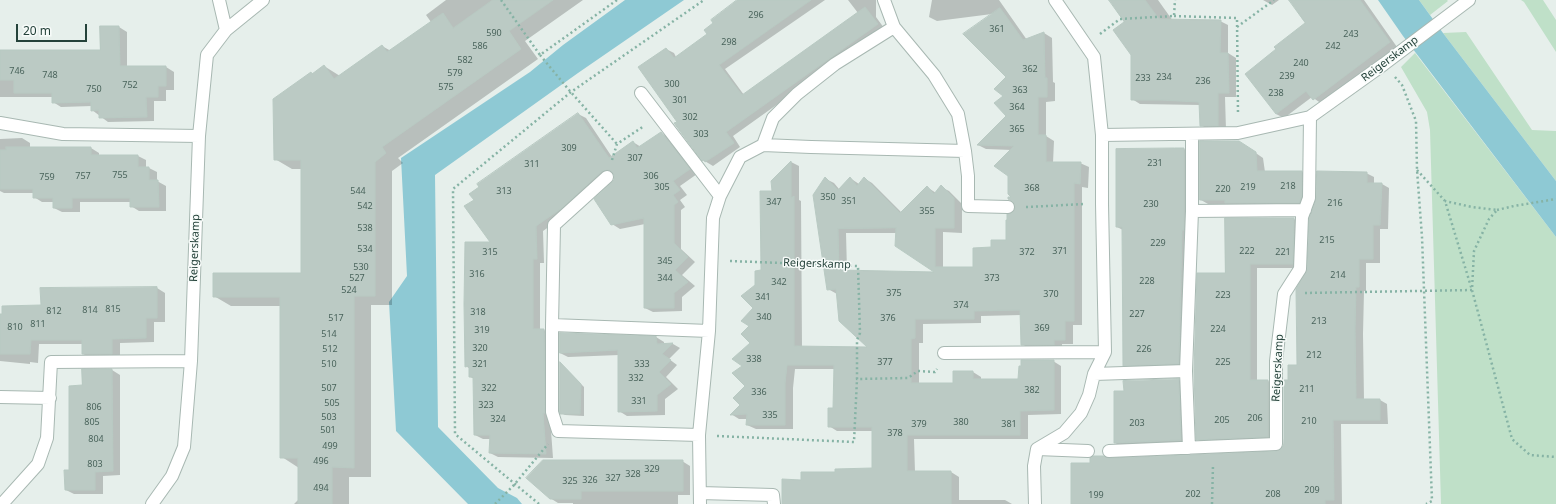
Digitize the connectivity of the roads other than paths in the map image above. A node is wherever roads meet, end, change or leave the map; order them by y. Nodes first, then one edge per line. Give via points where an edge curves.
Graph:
1 (219, 0) edge
2 (263, 0) edge
3 (884, 0) edge
4 (1055, 0) edge
5 (1469, 0) edge
6 (894, 27) junction
7 (226, 30) junction
8 (641, 93) dead end
9 (1310, 117) junction
10 (0, 123) edge
11 (1192, 134) junction
12 (199, 136) junction
13 (1102, 136) junction
14 (763, 145) junction
15 (965, 151) junction
16 (607, 177) road end
17 (720, 196) junction
18 (1008, 207) road end
19 (1305, 210) junction
20 (1192, 211) junction
21 (552, 325) junction
22 (709, 331) junction
23 (1105, 352) junction
24 (944, 353) road end
25 (191, 361) junction
26 (1186, 371) junction
27 (1094, 374) junction
28 (0, 397) edge
29 (50, 398) junction
30 (699, 435) junction
31 (1189, 448) junction
32 (1037, 449) junction
33 (1088, 451) dead end
34 (1109, 451) dead end
35 (700, 498) edge
36 (2, 504) edge
37 (152, 504) edge
38 (774, 504) edge
39 (1035, 504) edge

1 - 7 street
2 - 7 street, Reigerskamp
3 - 6 street
4 - 13 street via 1094,57
5 - 9 street, Reigerskamp
6 - 14 street via 835,64 796,94 773,118
6 - 15 street via 934,75 958,114
7 - 12 street, Reigerskamp via 207,55
8 - 17 street
9 - 11 street, Reigerskamp via 1238,133
9 - 19 street, Reigerskamp via 1309,198
10 - 12 street via 63,134
11 - 13 street, Reigerskamp
11 - 20 street
12 - 25 street, Reigerskamp
13 - 23 street
14 - 15 street
14 - 17 street via 740,157
15 - 18 street via 968,206
16 - 21 street via 554,225
17 - 22 street via 713,218
19 - 20 street
19 - 31 street, Reigerskamp via 1302,217 1300,269 1284,294 1276,361 1276,444
20 - 26 street
21 - 22 street
21 - 30 street via 552,412 558,431
22 - 30 street
23 - 24 street
23 - 27 street
25 - 29 street via 51,362
25 - 37 street, Reigerskamp via 184,446 172,476
26 - 27 street
26 - 31 street
27 - 32 street via 1081,413 1064,433
28 - 29 street
29 - 36 street via 47,438 38,464
30 - 35 street
31 - 34 street, Reigerskamp
32 - 33 street
32 - 39 street via 1034,466
35 - 38 street via 773,494

